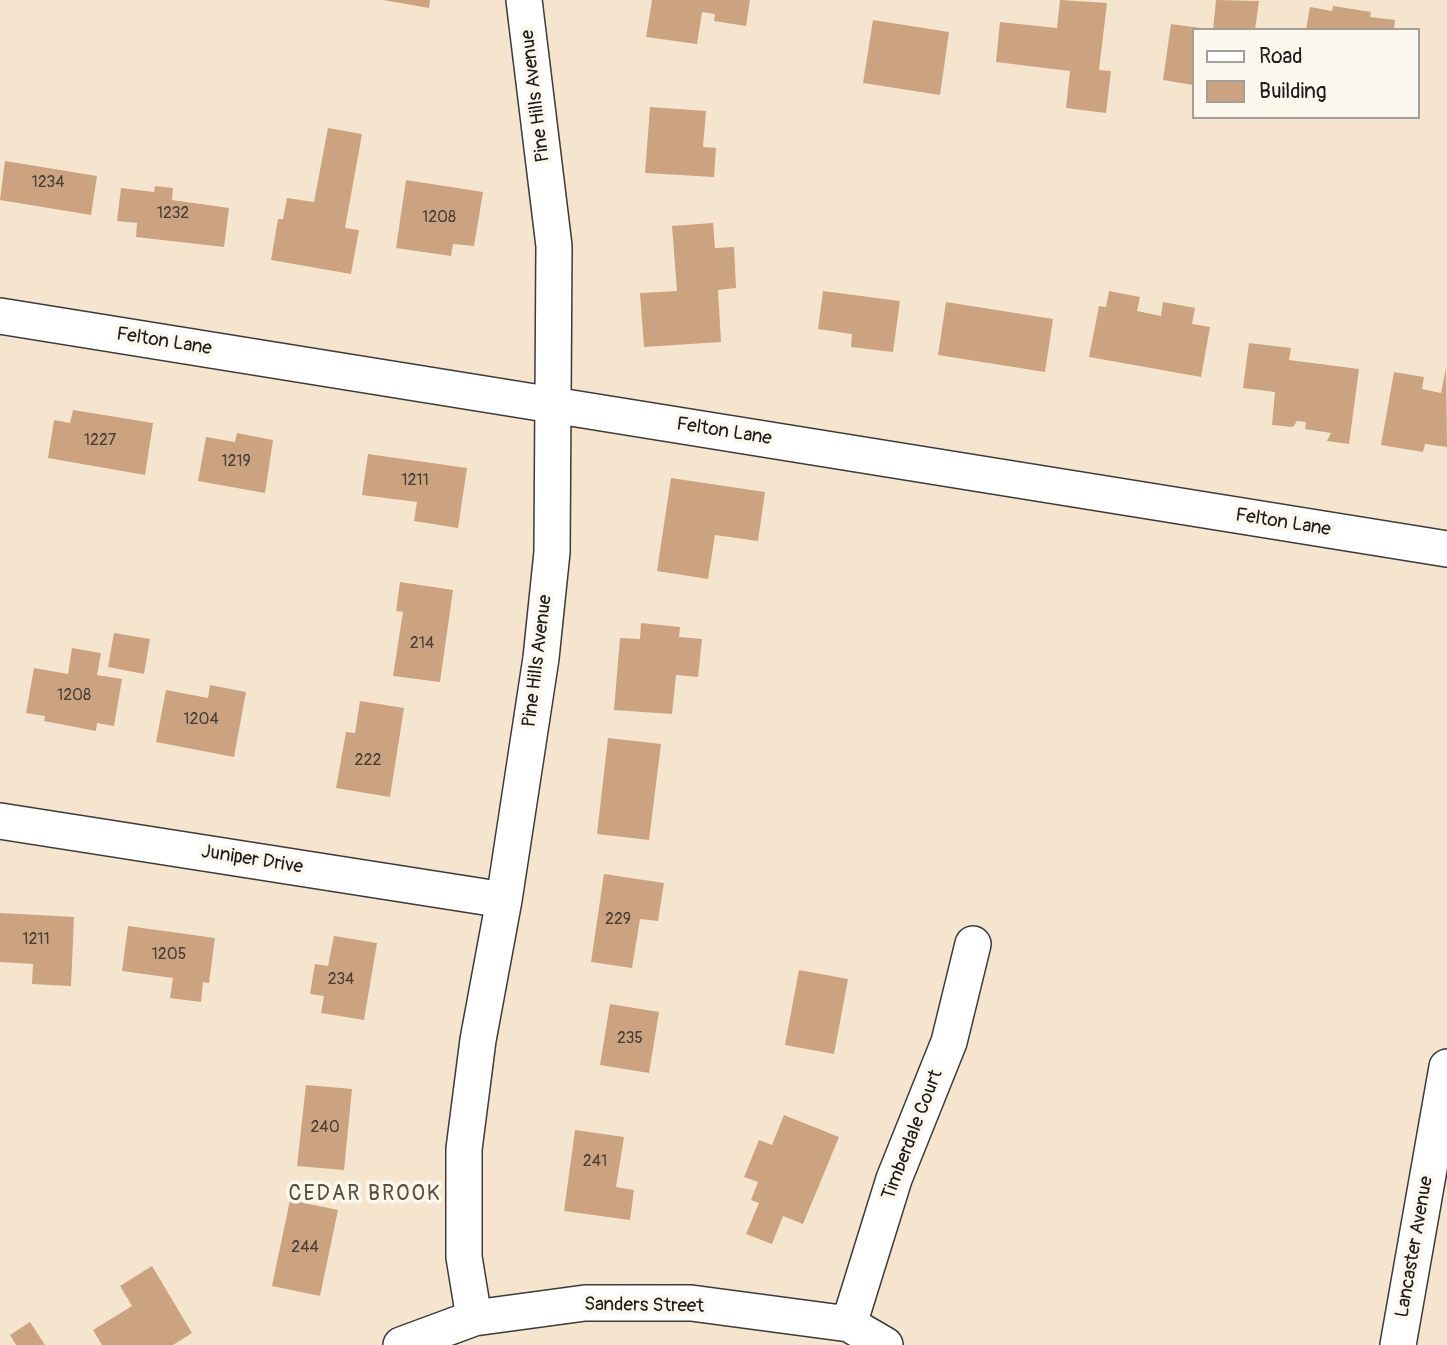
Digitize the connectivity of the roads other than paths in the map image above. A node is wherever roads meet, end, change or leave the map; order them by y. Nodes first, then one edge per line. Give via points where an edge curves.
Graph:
1 (524, 0) edge
2 (0, 316) edge
3 (555, 405) junction
4 (1447, 549) edge
5 (0, 821) edge
6 (503, 900) junction
7 (973, 944) dead end
8 (1447, 1067) edge
9 (474, 1318) junction
10 (849, 1324) junction
11 (401, 1345) edge
12 (885, 1345) edge
13 (1398, 1345) edge

1 - 3 street, Pine Hills Avenue via 554,247
2 - 3 street, Felton Lane
3 - 4 street, Felton Lane
3 - 6 street, Pine Hills Avenue via 552,552
5 - 6 street, Juniper Drive
6 - 9 street, Pine Hills Avenue via 464,1149 464,1257
7 - 10 street, Timberdale Court via 949,1042 894,1179
8 - 13 street, Lancaster Avenue
9 - 10 street, Sanders Street via 585,1304 691,1303
9 - 11 street, Sanders Street
10 - 12 street, Sanders Street

